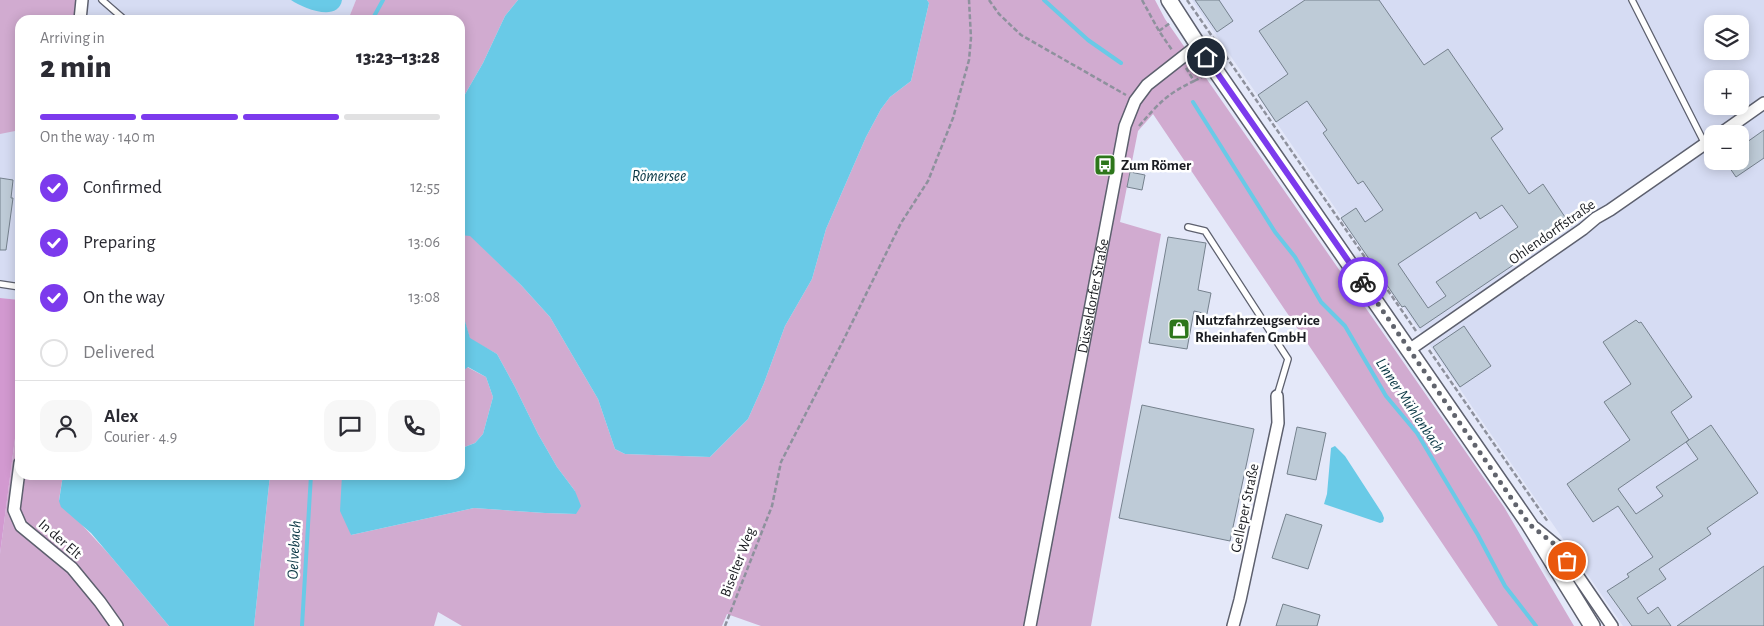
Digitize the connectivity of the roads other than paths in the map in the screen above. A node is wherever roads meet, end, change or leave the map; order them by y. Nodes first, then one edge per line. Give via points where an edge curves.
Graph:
1 (82, 0) edge
2 (102, 0) edge
3 (1169, 0) edge
4 (1632, 0) edge
5 (80, 15) edge
6 (119, 15) edge
7 (1198, 44) junction
8 (1764, 103) edge
9 (1733, 125) edge
10 (1704, 133) edge
11 (1704, 145) edge
12 (1188, 227) dead end
13 (0, 284) edge
14 (15, 286) edge
15 (1410, 350) junction
16 (1277, 396) joint
17 (18, 480) edge
18 (1529, 524) junction
19 (117, 626) edge
20 (1030, 626) edge
21 (1233, 626) edge
22 (1592, 626) edge
23 (1612, 626) edge

1 - 5 street
2 - 6 lane
3 - 7 main road
4 - 10 lane
7 - 15 main road
7 - 20 street, Düsseldorfer Straße via 1147,85 1135,101 1125,126
8 - 9 street
11 - 15 street, Ohlendorffstraße
12 - 16 lane via 1205,231 1288,359
13 - 14 lane
15 - 18 main road
16 - 21 street, Gelleper Straße via 1278,423
17 - 19 street, In der Elt via 14,510 22,526 72,568
18 - 22 main road
18 - 23 street via 1558,547

